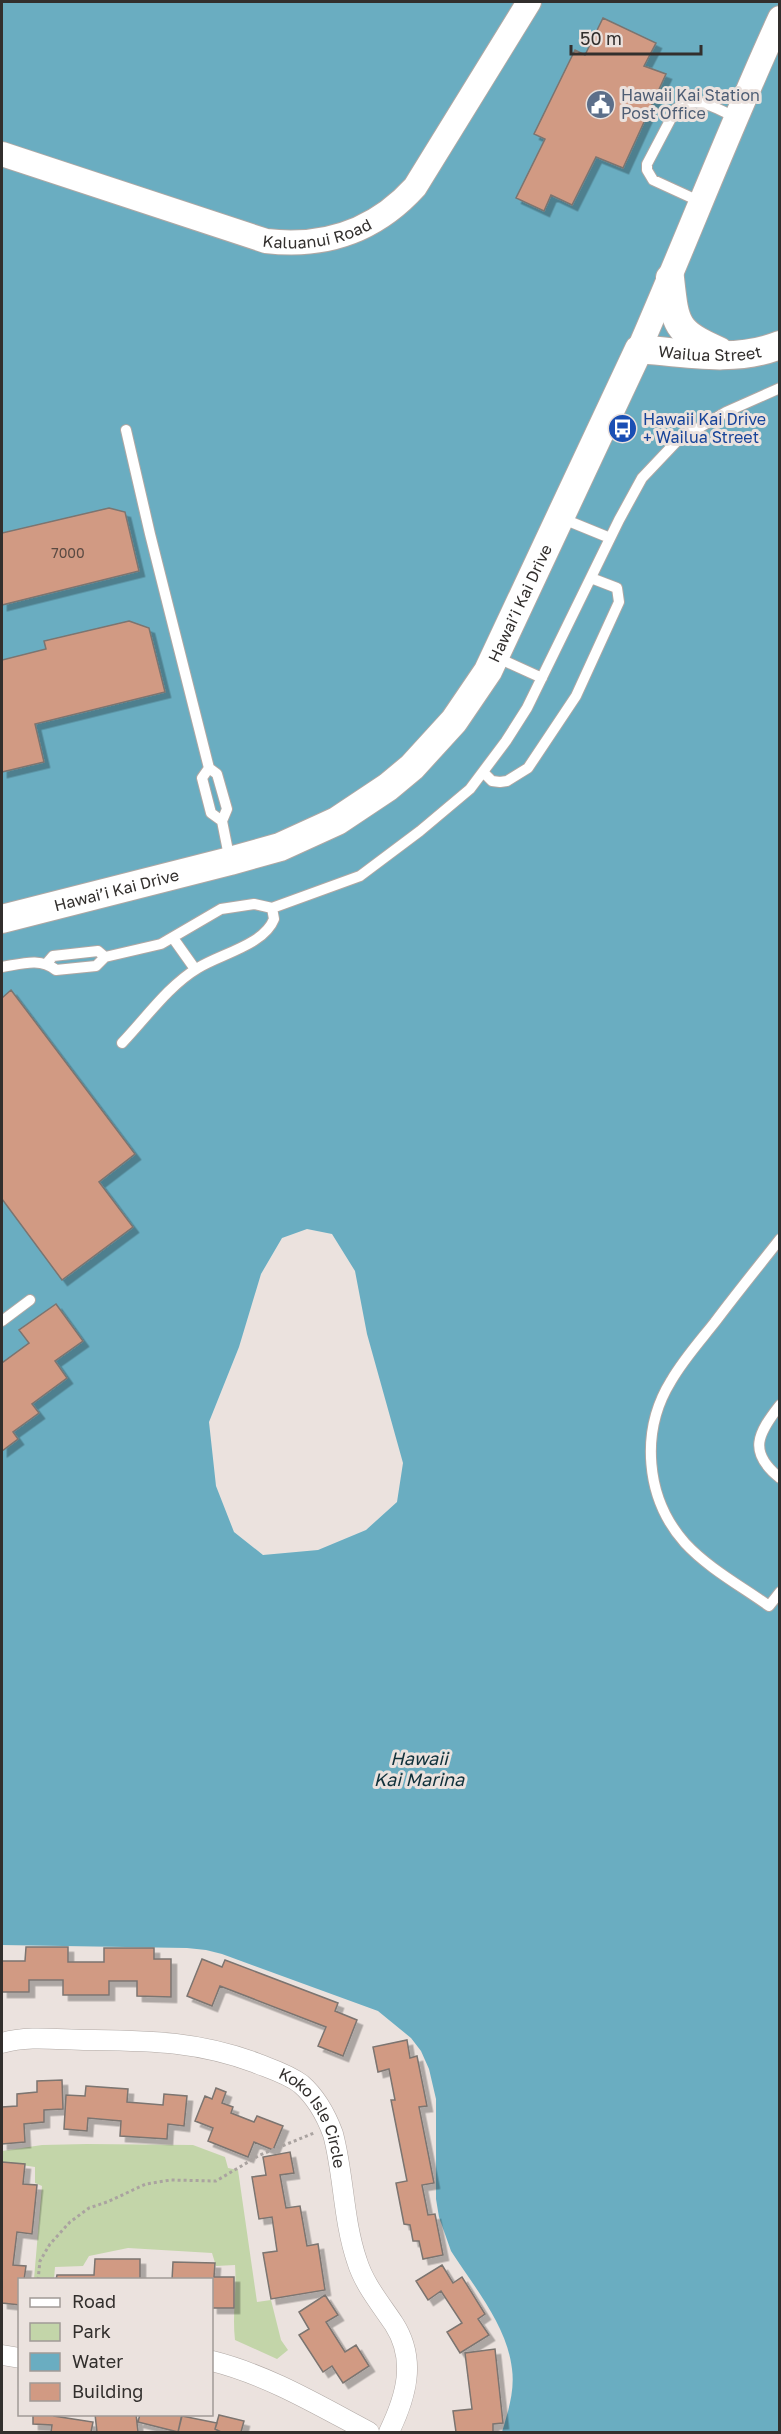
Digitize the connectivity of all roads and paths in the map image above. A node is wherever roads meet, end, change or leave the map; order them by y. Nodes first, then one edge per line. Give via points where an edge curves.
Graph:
1 (529, 2) edge
2 (780, 18) edge
3 (735, 117) junction
4 (2, 154) edge
5 (702, 203) junction
6 (670, 278) junction
7 (780, 345) edge
8 (639, 349) junction
9 (729, 356) junction
10 (780, 388) edge
11 (126, 430) dead end
12 (561, 518) junction
13 (610, 538) junction
14 (591, 578) junction
15 (495, 657) junction
16 (542, 678) junction
17 (209, 768) junction
18 (483, 772) junction
19 (222, 821) junction
20 (230, 861) junction
21 (272, 908) junction
22 (35, 911) junction
23 (2, 912) edge
24 (2, 919) edge
25 (173, 938) junction
26 (105, 957) junction
27 (47, 963) junction
28 (2, 967) edge
29 (195, 969) junction
30 (123, 1043) dead end
31 (780, 1239) edge
32 (30, 1300) dead end
33 (2, 1321) edge
34 (780, 1405) edge
35 (780, 1478) edge
36 (780, 1592) edge
37 (2, 2043) edge
38 (328, 2121) junction
39 (38, 2278) edge
40 (2, 2355) edge
41 (18, 2358) edge
42 (213, 2361) edge
43 (369, 2433) edge
44 (389, 2433) edge

1 - 4 street, Kaluanui Road via 415,187 373,222 339,237 303,243 267,241
2 - 3 street, Hawai’i Kai Drive
3 - 5 street, Hawai’i Kai Drive
3 - 5 lane via 702,102 682,104 647,164 653,180
5 - 6 street, Hawai’i Kai Drive
6 - 8 street, Hawai’i Kai Drive
6 - 9 main road via 674,316 679,326 701,343
7 - 9 main road, Wailua Street
8 - 9 main road, Wailua Street
8 - 12 main road, Hawai’i Kai Drive
10 - 13 lane via 726,412 678,440 642,478
11 - 17 lane
12 - 13 lane
12 - 15 main road, Hawai’i Kai Drive
13 - 14 lane
14 - 16 lane
14 - 18 lane via 617,588 619,602 576,696 528,768 500,782 492,781
15 - 16 lane
15 - 20 main road, Hawai’i Kai Drive via 454,721 388,787 309,835
16 - 18 lane via 527,708
17 - 19 lane via 217,774 227,809
17 - 19 lane via 202,778 211,813
18 - 21 lane via 470,789 360,876
19 - 20 lane
20 - 22 main road, Hawai’i Kai Drive
21 - 25 lane via 254,904 222,909
21 - 29 lane via 274,919 265,933
22 - 23 main road
22 - 24 main road, Hawai’i Kai Drive
25 - 26 lane
25 - 29 lane
26 - 27 lane via 98,951 53,956
26 - 27 lane via 96,966 73,969 56,970
27 - 28 lane
29 - 30 lane via 181,979
31 - 36 lane via 670,1381 656,1412 651,1458 665,1514 693,1550 769,1606
32 - 33 lane
34 - 35 lane via 764,1425 758,1445 765,1465
37 - 38 street, Koko Isle Circle via 26,2039 163,2041 212,2049 285,2074 312,2095
38 - 39 path via 308,2136 260,2155 216,2181 146,2184 89,2208 50,2244 40,2261
38 - 44 street, Koko Isle Circle via 357,2262 394,2324 407,2359 407,2384
40 - 41 street
42 - 43 street via 268,2379

